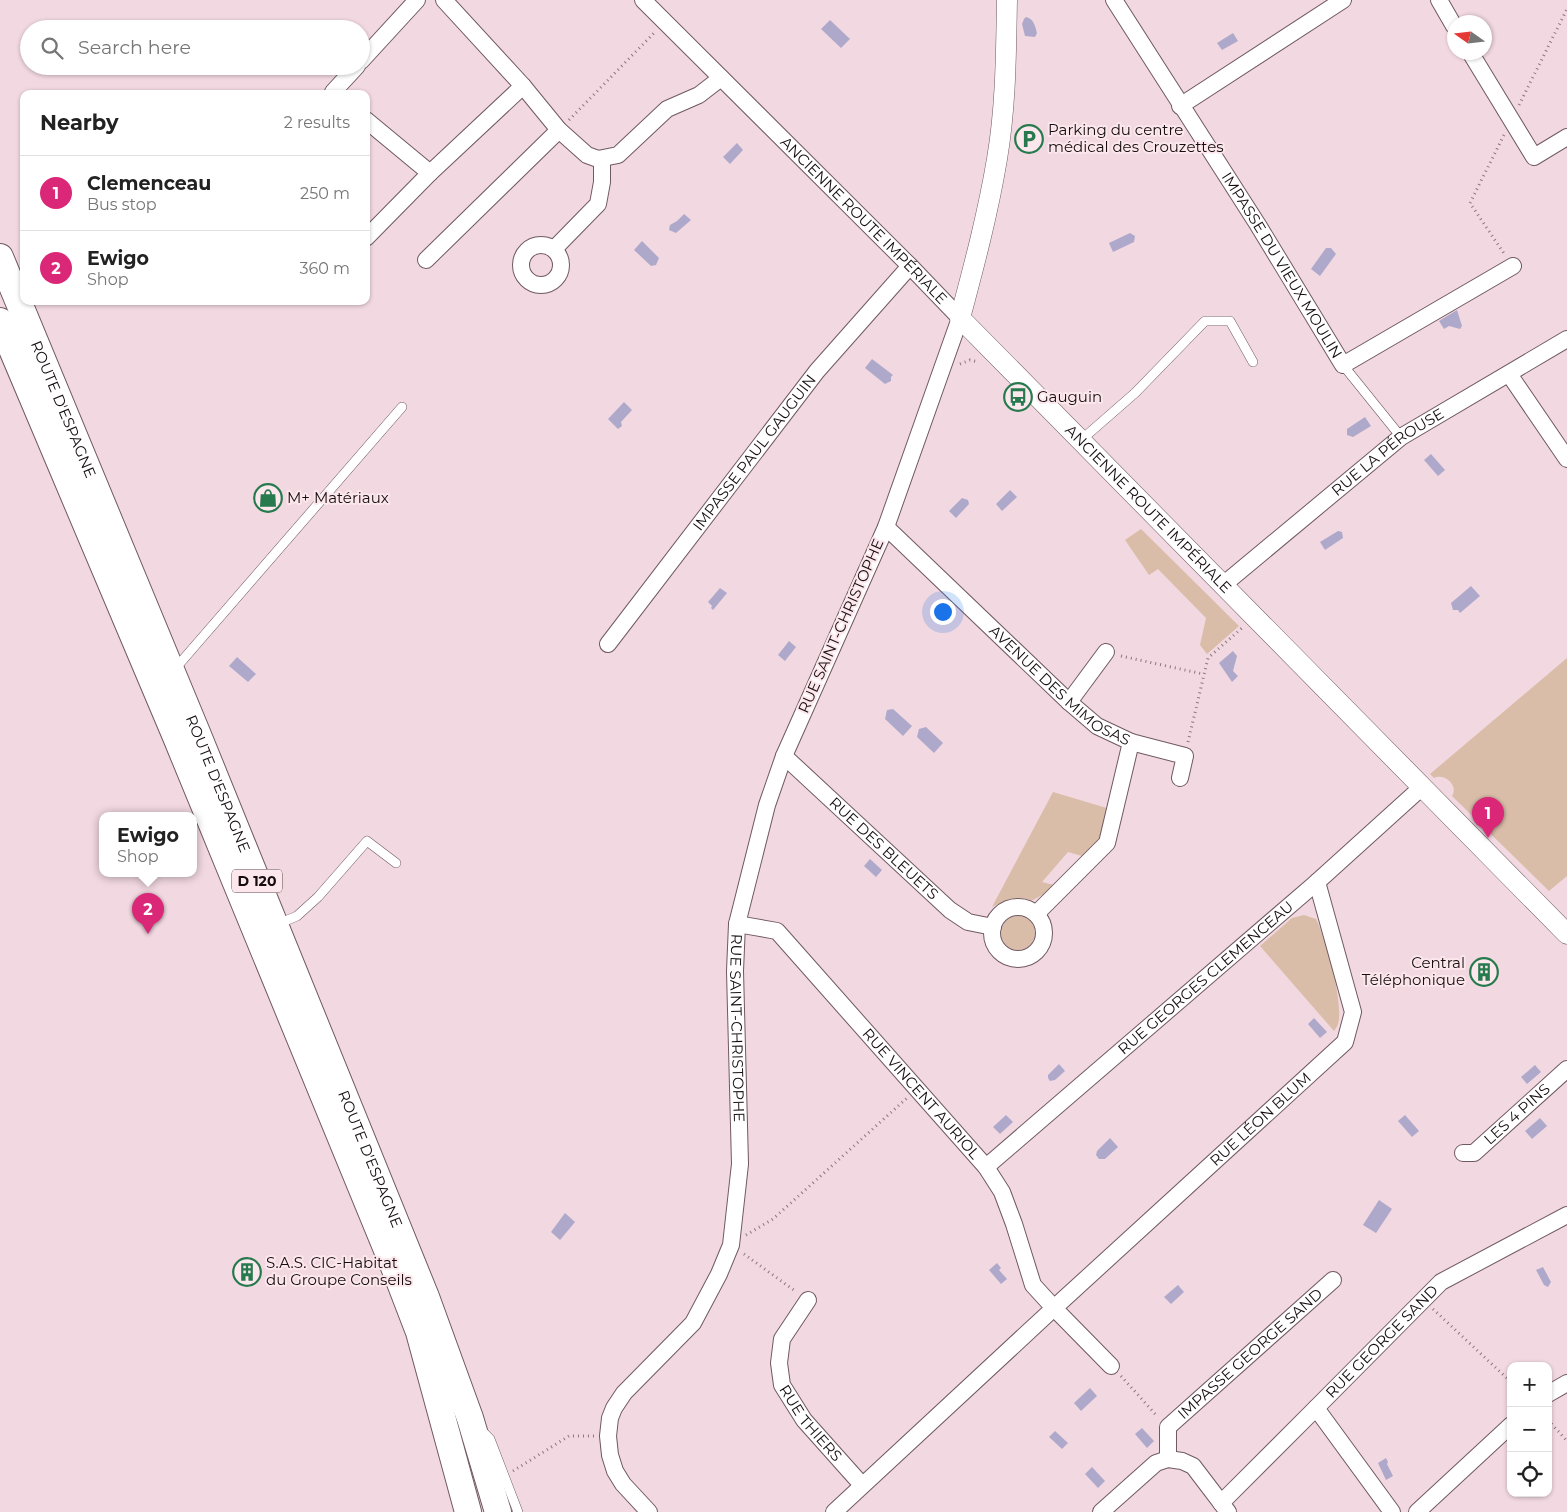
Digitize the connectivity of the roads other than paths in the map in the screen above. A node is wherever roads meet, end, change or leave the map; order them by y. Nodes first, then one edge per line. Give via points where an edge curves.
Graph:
1 (417, 0) edge
2 (444, 0) edge
3 (642, 0) edge
4 (1007, 0) edge
5 (1114, 0) edge
6 (1344, 0) edge
7 (1439, 0) edge
8 (1448, 15) edge
9 (370, 51) edge
10 (1475, 60) edge
11 (349, 75) edge
12 (721, 78) junction
13 (523, 86) junction
14 (335, 90) edge
15 (1180, 106) junction
16 (370, 123) edge
17 (559, 130) junction
18 (1567, 137) edge
19 (602, 159) junction
20 (430, 173) junction
21 (370, 234) edge
22 (554, 249) dead end
23 (0, 257) edge
24 (426, 260) dead end
25 (910, 266) junction
26 (1513, 266) dead end
27 (960, 318) junction
28 (0, 321) edge
29 (1567, 339) edge
30 (1253, 362) dead end
31 (1343, 365) junction
32 (1509, 374) junction
33 (402, 407) dead end
34 (1401, 437) junction
35 (1080, 441) junction
36 (1567, 459) edge
37 (886, 527) junction
38 (1223, 585) junction
39 (608, 644) dead end
40 (1106, 652) road end
41 (172, 672) junction
42 (1069, 702) junction
43 (1132, 742) junction
44 (784, 756) junction
45 (1180, 778) dead end
46 (1422, 787) junction
47 (396, 863) dead end
48 (1317, 882) junction
49 (1036, 914) junction
50 (737, 924) junction
51 (275, 925) junction
52 (993, 928) junction
53 (1567, 934) edge
54 (1567, 1069) edge
55 (1464, 1152) dead end
56 (986, 1167) junction
57 (1567, 1214) edge
58 (1333, 1280) dead end
59 (808, 1300) road end
60 (1054, 1308) junction
61 (1111, 1366) road end
62 (1567, 1382) edge
63 (1552, 1391) edge
64 (1316, 1408) junction
65 (470, 1418) junction
66 (1507, 1430) edge
67 (1168, 1459) junction
68 (862, 1485) junction
69 (1224, 1507) edge
70 (468, 1512) edge
71 (498, 1512) edge
72 (518, 1512) edge
73 (649, 1512) edge
74 (834, 1512) edge
75 (1101, 1512) edge
76 (1392, 1512) edge
77 (1417, 1512) edge

1 - 9 street
2 - 13 street
3 - 12 street, ANCIENNE ROUTE IMPÉRIALE
4 - 27 street via 1006,67 997,159
5 - 15 street, IMPASSE DU VIEUX MOULIN
6 - 15 street
7 - 8 street
10 - 18 street via 1534,157
11 - 14 street
12 - 19 street via 699,95 667,109 618,155
12 - 25 street, ANCIENNE ROUTE IMPÉRIALE
13 - 17 street
13 - 20 street
15 - 31 street, IMPASSE DU VIEUX MOULIN via 1258,225
16 - 20 street
17 - 19 street via 587,155
17 - 24 street
19 - 22 street via 598,204
20 - 21 street
23 - 41 main road, ROUTE D'ESPAGNE / D 120
25 - 27 street, ANCIENNE ROUTE IMPÉRIALE
25 - 39 street, IMPASSE PAUL GAUGUIN via 817,371
26 - 31 street, IMPASSE DU VIEUX MOULIN
27 - 35 street, ANCIENNE ROUTE IMPÉRIALE
27 - 37 street, RUE SAINT-CHRISTOPHE
28 - 70 main road, ROUTE D'ESPAGNE / D 120 via 180,746 410,1308
29 - 32 street, RUE LA PÉROUSE
30 - 35 lane via 1230,321 1205,321 1135,393
31 - 34 lane
32 - 34 street, RUE LA PÉROUSE
32 - 36 street
33 - 41 lane
34 - 38 street, RUE LA PÉROUSE
35 - 38 street, ANCIENNE ROUTE IMPÉRIALE
37 - 42 street, AVENUE DES MIMOSAS
37 - 44 street, RUE SAINT-CHRISTOPHE
38 - 46 street, ANCIENNE ROUTE IMPÉRIALE
40 - 42 street
41 - 51 main road, ROUTE D'ESPAGNE / D 120
42 - 43 street, AVENUE DES MIMOSAS via 1097,726
43 - 45 street via 1185,756
43 - 49 street, AVENUE DES MIMOSAS via 1108,843
44 - 50 street, RUE SAINT-CHRISTOPHE via 766,805
44 - 52 street, RUE DES BLEUETS via 950,910 968,922
46 - 48 street, RUE GEORGES CLEMENCEAU
46 - 53 street, ANCIENNE ROUTE IMPÉRIALE
47 - 51 lane via 367,841 311,904 297,916
48 - 56 street, RUE GEORGES CLEMENCEAU
48 - 60 street, RUE LÉON BLUM via 1353,1012 1345,1042
49 - 52 street via 1023,907 1008,909 995,920
49 - 52 street via 1042,921 1044,939 1034,954 1026,958 1008,957 1001,952 992,936
50 - 56 street, RUE VINCENT AURIOL via 777,931
50 - 73 street, RUE SAINT-CHRISTOPHE via 735,971 740,1164 731,1245 693,1323 624,1393 610,1418 608,1436 615,1471
51 - 65 main road, ROUTE D'ESPAGNE / D 120 via 426,1297
54 - 55 street, LES 4 PINS via 1474,1153
56 - 60 street, RUE VINCENT AURIOL via 1002,1192 1033,1285
57 - 64 street, RUE GEORGE SAND via 1440,1282
58 - 67 street, IMPASSE GEORGE SAND via 1168,1427
59 - 68 street, RUE THIERS via 782,1339 779,1363 782,1384 804,1420
60 - 61 street, RUE VINCENT AURIOL
60 - 68 street
62 - 63 street
64 - 69 street, RUE GEORGE SAND
64 - 76 street
65 - 71 main road, ROUTE D'ESPAGNE / D 120
65 - 72 lane via 490,1439
66 - 77 street
67 - 69 street, RUE GEORGE SAND via 1193,1466
67 - 75 street via 1156,1463
68 - 74 street

